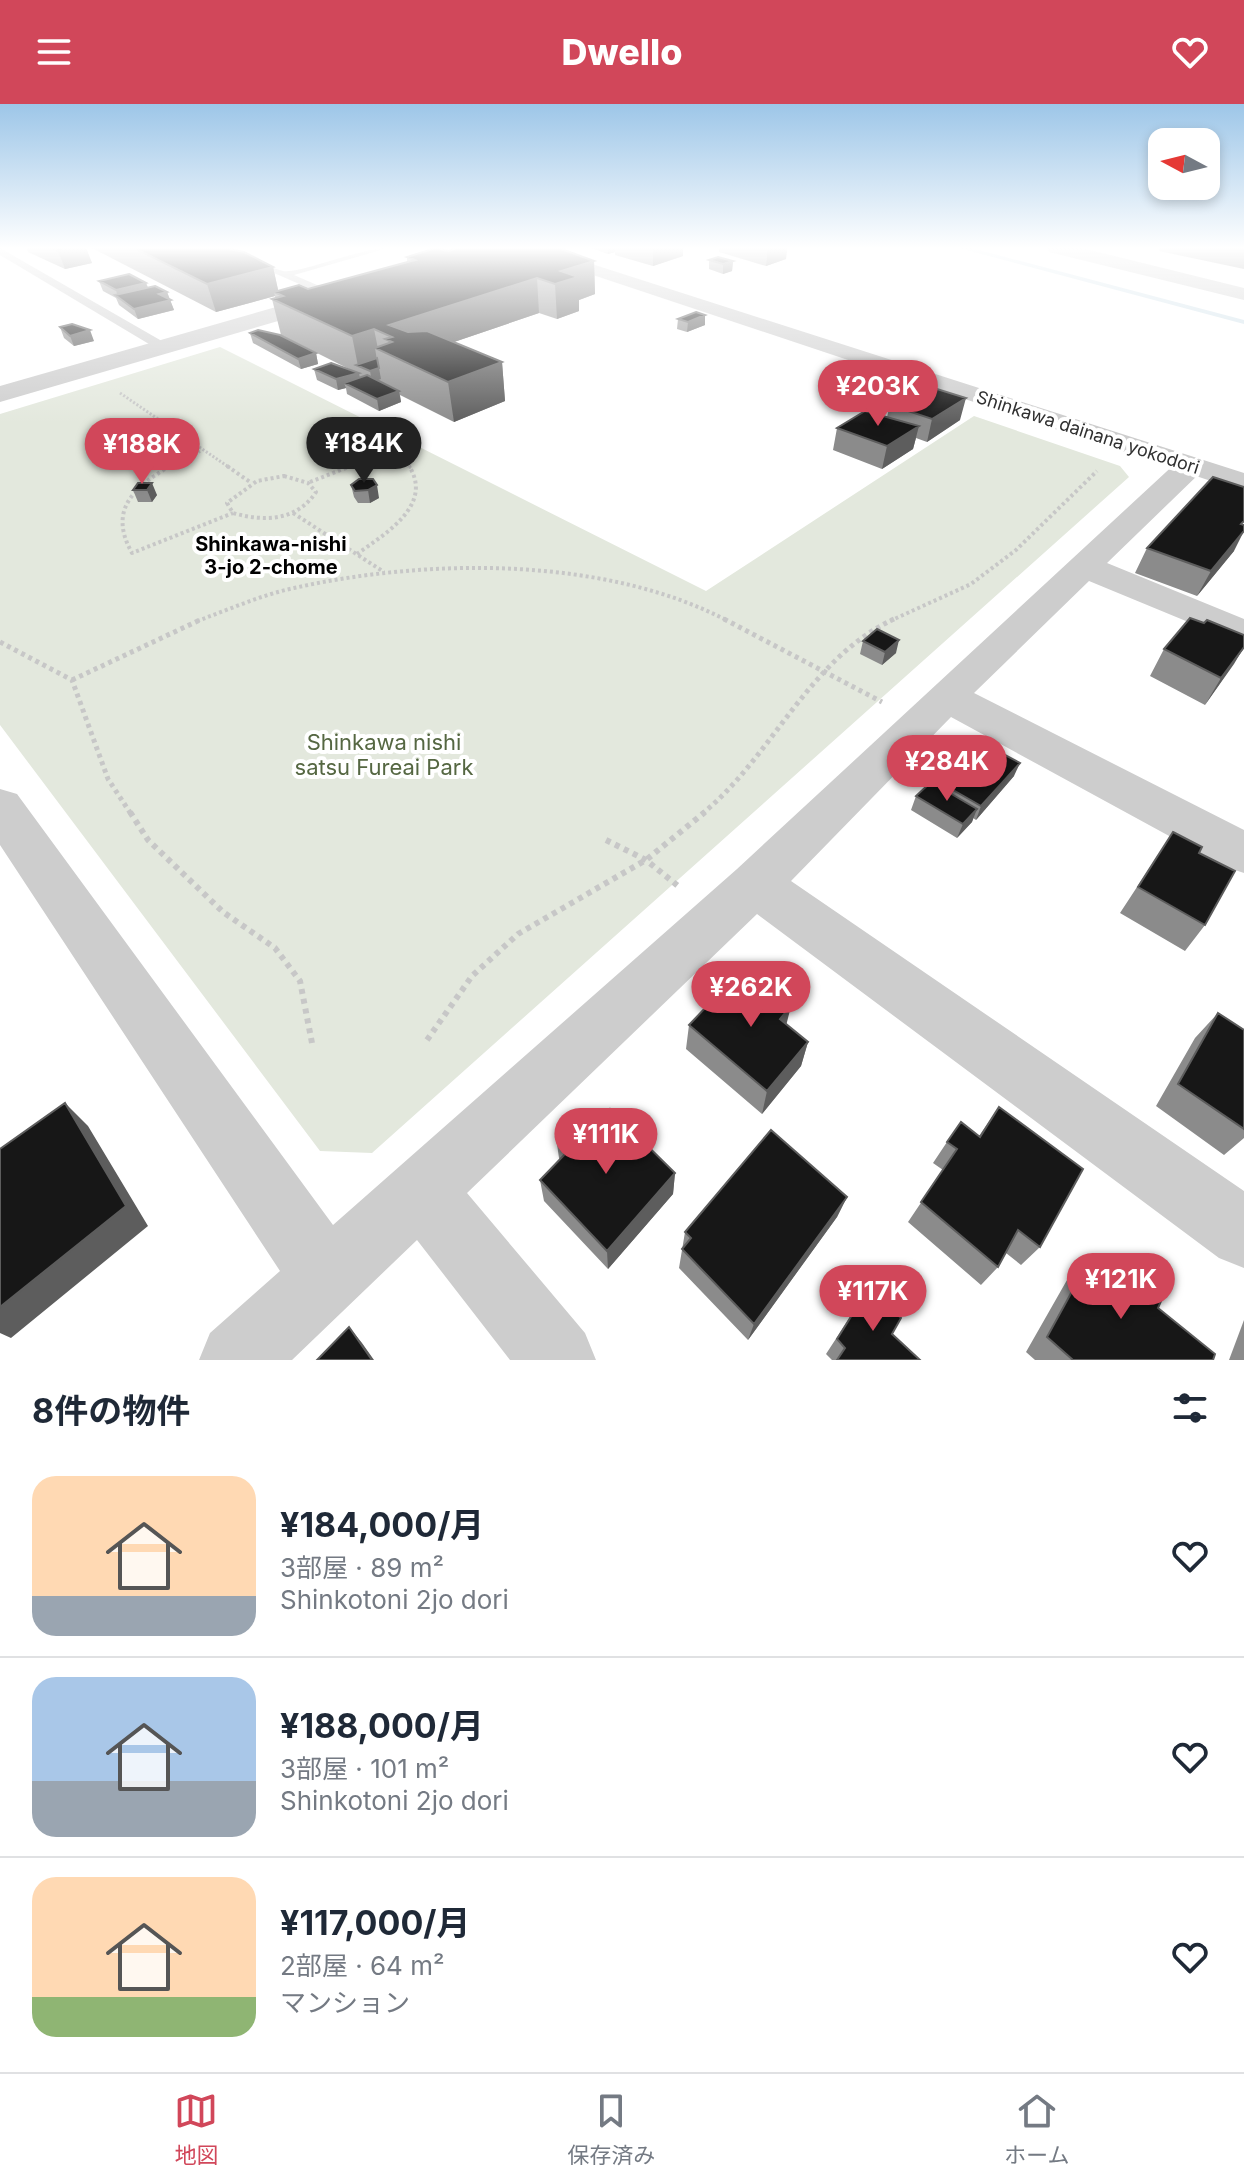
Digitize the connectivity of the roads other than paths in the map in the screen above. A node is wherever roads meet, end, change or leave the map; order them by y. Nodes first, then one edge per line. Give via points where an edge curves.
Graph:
1 (94, 307) edge
2 (303, 307) edge
3 (689, 307) edge
4 (163, 347) junction
5 (0, 394) edge
6 (1190, 466) junction
7 (1244, 483) edge
8 (1083, 566) junction
9 (1244, 633) edge
10 (946, 696) junction
11 (0, 807) edge
12 (1244, 853) edge
13 (755, 884) junction
14 (423, 1193) junction
15 (1244, 1233) edge
16 (328, 1279) junction
17 (237, 1360) edge
18 (558, 1360) edge

1 - 4 lane
2 - 4 street
3 - 6 street, Shinkawa dainana yokodori
4 - 5 street
6 - 7 street, Shinkawa dainana yokodori
6 - 8 street
8 - 9 street
8 - 10 street
10 - 12 street
10 - 13 street
11 - 16 street
13 - 14 street
13 - 15 street
14 - 16 street
14 - 18 street
16 - 17 street

